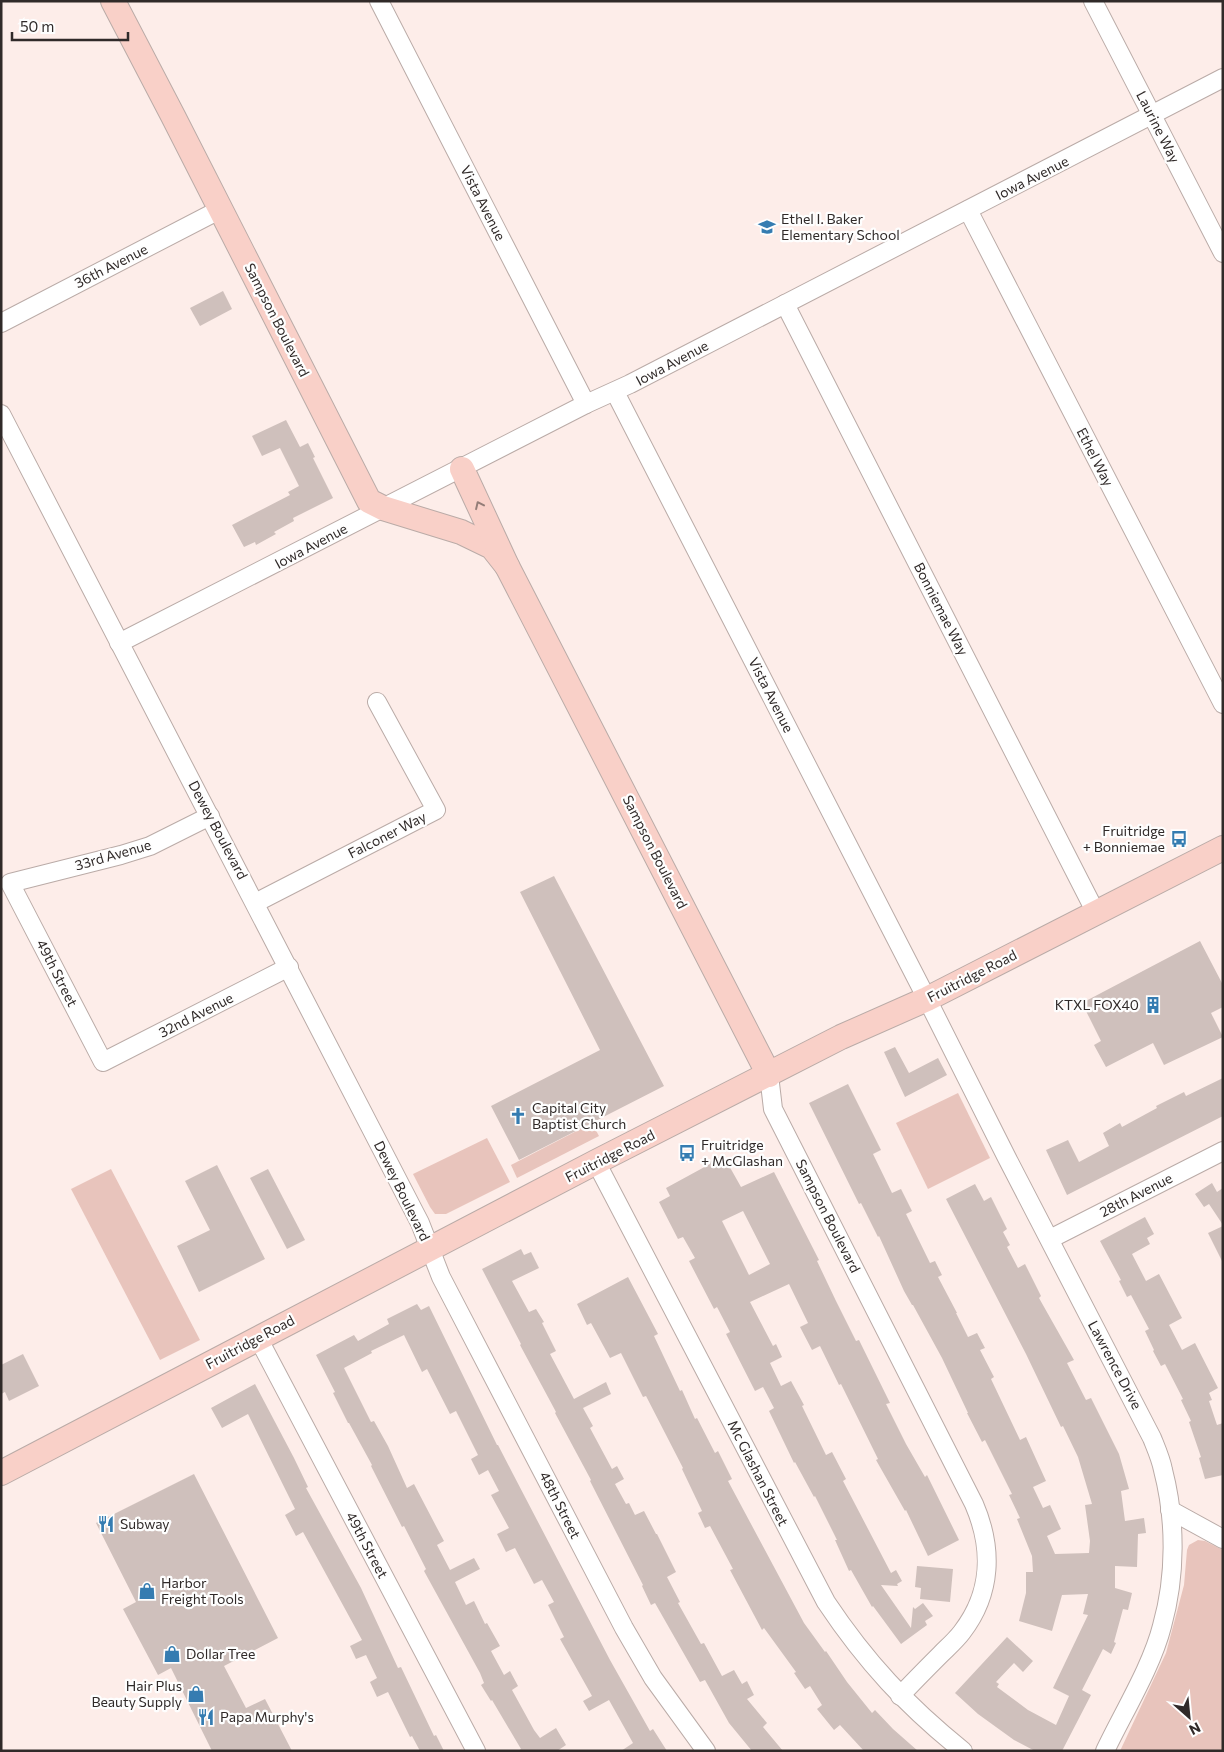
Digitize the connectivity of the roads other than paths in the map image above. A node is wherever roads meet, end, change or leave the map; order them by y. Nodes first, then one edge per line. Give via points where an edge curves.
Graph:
1 (113, 1) edge
2 (378, 1) edge
3 (1093, 1) edge
4 (1223, 78) edge
5 (1152, 114) junction
6 (221, 209) junction
7 (968, 210) junction
8 (1223, 253) edge
9 (785, 304) junction
10 (1, 323) edge
11 (615, 392) junction
12 (586, 404) junction
13 (1, 414) edge
14 (462, 469) junction
15 (383, 508) junction
16 (507, 566) junction
17 (119, 643) junction
18 (377, 702) dead end
19 (1223, 704) edge
20 (210, 816) junction
21 (1223, 848) edge
22 (10, 883) joint
23 (256, 903) junction
24 (1096, 913) junction
25 (289, 967) junction
26 (927, 999) junction
27 (103, 1062) joint
28 (769, 1075) junction
29 (1223, 1151) edge
30 (596, 1162) junction
31 (1050, 1239) junction
32 (430, 1249) junction
33 (258, 1338) junction
34 (1, 1473) edge
35 (1170, 1510) junction
36 (1223, 1539) edge
37 (900, 1696) junction
38 (476, 1751) edge
39 (706, 1751) edge
40 (964, 1751) edge
41 (1104, 1751) edge

1 - 6 street, Sampson Boulevard
2 - 12 street, Vista Avenue
3 - 5 street, Laurine Way
4 - 5 street, Iowa Avenue
5 - 7 street, Iowa Avenue
5 - 8 street, Laurine Way
6 - 10 street, 36th Avenue
6 - 15 street, Sampson Boulevard via 369,501
7 - 9 street, Iowa Avenue
7 - 19 street, Ethel Way
9 - 11 street, Iowa Avenue
9 - 24 street, Bonniemae Way
11 - 12 street, Iowa Avenue
11 - 26 street, Vista Avenue
12 - 14 street, Iowa Avenue
13 - 17 street, Dewey Boulevard
14 - 15 street, Iowa Avenue
16 -> 14 street, Sampson Boulevard
15 - 16 street, Sampson Boulevard via 461,532 492,547
15 - 17 street, Iowa Avenue
16 - 28 street, Sampson Boulevard
17 - 20 street, Dewey Boulevard
18 - 23 street, Falconer Way via 436,810
20 - 22 street, 33rd Avenue via 150,846
20 - 23 street, Dewey Boulevard
21 - 24 street, Fruitridge Road
22 - 27 street, 49th Street
23 - 25 street, Dewey Boulevard
24 - 26 street, Fruitridge Road
25 - 27 street, 32nd Avenue
25 - 32 street, Dewey Boulevard via 420,1223
26 - 28 street, Fruitridge Road via 841,1037
26 - 31 street, Lawrence Drive
28 - 30 street, Fruitridge Road
28 - 37 street, Sampson Boulevard via 773,1109 974,1504 986,1539 986,1577 973,1616 961,1633
29 - 31 street, 28th Avenue
30 - 32 street, Fruitridge Road
30 - 37 street, Mc Glashan Street via 826,1602 869,1662
31 - 35 street, Lawrence Drive via 1152,1438 1163,1470
32 - 33 street, Fruitridge Road
32 - 39 street, 48th Street via 446,1286 624,1628 653,1678
33 - 34 street, Fruitridge Road
33 - 38 street, 49th Street
35 - 36 street
35 - 41 street, Lawrence Drive via 1172,1559 1162,1627 1148,1664
37 - 40 street, Mc Glashan Street

